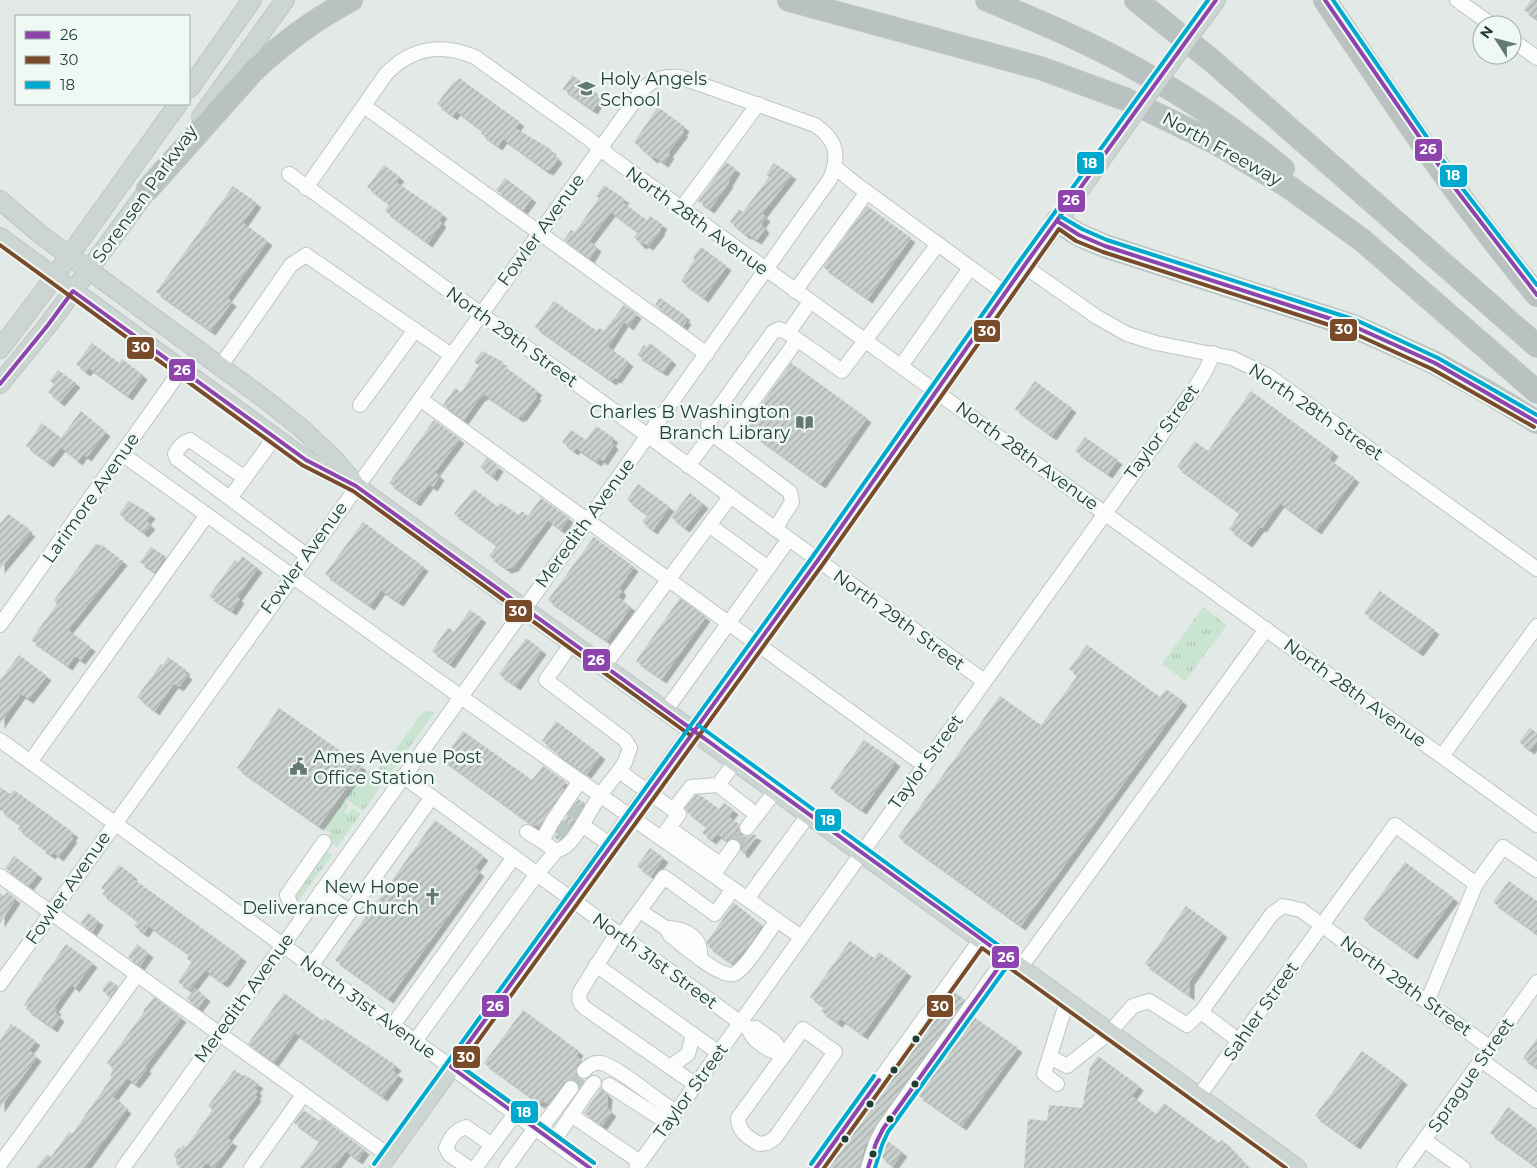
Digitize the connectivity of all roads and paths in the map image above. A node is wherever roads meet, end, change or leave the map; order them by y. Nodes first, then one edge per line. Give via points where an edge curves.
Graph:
1 (252, 0) edge
2 (285, 0) edge
3 (351, 0) edge
4 (789, 0) edge
5 (987, 0) edge
6 (1136, 0) edge
7 (1146, 0) edge
8 (1216, 0) edge
9 (1325, 0) edge
10 (1466, 2) edge
11 (1481, 15) edge
12 (1522, 47) edge
13 (1537, 58) edge
14 (1210, 60) junction
15 (190, 88) edge
16 (758, 104) junction
17 (177, 105) edge
18 (364, 106) junction
19 (600, 148) junction
20 (835, 167) junction
21 (289, 174) dead end
22 (306, 188) junction
23 (148, 189) junction
24 (867, 192) junction
25 (0, 200) edge
26 (681, 208) junction
27 (1057, 220) junction
28 (538, 234) junction
29 (0, 237) edge
30 (1362, 240) junction
31 (938, 244) junction
32 (69, 256) junction
33 (1024, 266) junction
34 (970, 268) junction
35 (89, 270) junction
36 (766, 270) junction
37 (54, 277) junction
38 (73, 291) junction
39 (795, 291) junction
40 (1004, 293) junction
41 (1537, 295) edge
42 (810, 302) junction
43 (481, 314) junction
44 (415, 330) junction
45 (792, 337) junction
46 (864, 340) junction
47 (1537, 346) edge
48 (0, 349) edge
49 (1213, 353) junction
50 (707, 354) junction
51 (451, 355) junction
52 (901, 366) junction
53 (220, 367) junction
54 (181, 370) junction
55 (0, 384) edge
56 (936, 391) junction
57 (1537, 392) edge
58 (420, 399) junction
59 (360, 405) dead end
60 (1537, 422) edge
61 (274, 437) junction
62 (648, 437) junction
63 (717, 438) junction
64 (122, 454) junction
65 (688, 466) junction
66 (245, 478) junction
67 (356, 486) junction
68 (730, 497) junction
69 (230, 498) junction
70 (1105, 513) junction
71 (207, 515) junction
72 (588, 520) junction
73 (709, 525) junction
74 (775, 529) junction
75 (788, 539) junction
76 (306, 555) junction
77 (818, 560) junction
78 (768, 568) junction
79 (1537, 569) edge
80 (292, 575) junction
81 (668, 579) junction
82 (523, 608) junction
83 (728, 623) junction
84 (0, 625) edge
85 (1537, 626) edge
86 (1266, 629) junction
87 (572, 643) junction
88 (757, 644) junction
89 (604, 666) junction
90 (984, 681) junction
91 (461, 697) junction
92 (666, 710) junction
93 (694, 730) junction
94 (0, 740) edge
95 (1442, 756) junction
96 (736, 761) junction
97 (30, 762) junction
98 (924, 765) junction
99 (619, 771) junction
100 (404, 776) junction
101 (580, 781) junction
102 (718, 785) junction
103 (776, 790) junction
104 (648, 792) junction
105 (600, 795) junction
106 (432, 797) junction
107 (674, 810) junction
108 (809, 814) junction
109 (757, 815) junction
110 (631, 816) junction
111 (570, 821) junction
112 (114, 824) junction
113 (1537, 825) edge
114 (747, 828) tunnel mouth
115 (527, 832) dead end
116 (665, 833) junction
117 (542, 841) junction
118 (324, 842) dead end
119 (611, 844) junction
120 (733, 847) tunnel mouth
121 (556, 851) junction
122 (861, 852) junction
123 (514, 858) junction
124 (716, 869) junction
125 (1537, 870) edge
126 (537, 874) junction
127 (0, 876) edge
128 (1476, 884) junction
129 (733, 889) junction
130 (321, 891) junction
131 (747, 899) junction
132 (571, 900) junction
133 (640, 911) junction
134 (350, 912) junction
135 (51, 913) junction
136 (304, 916) junction
137 (778, 920) junction
138 (1322, 925) junction
139 (619, 935) junction
140 (801, 937) junction
141 (981, 939) junction
142 (282, 946) junction
143 (1006, 957) junction
144 (596, 965) junction
145 (311, 966) junction
146 (1021, 967) junction
147 (137, 975) junction
148 (1537, 982) edge
149 (0, 984) edge
150 (1067, 1001) junction
151 (1428, 1002) junction
152 (1201, 1012) junction
153 (392, 1025) junction
154 (744, 1026) junction
155 (1110, 1032) junction
156 (218, 1034) junction
157 (693, 1034) junction
158 (1240, 1040) junction
159 (415, 1042) junction
160 (1490, 1048) junction
161 (719, 1052) junction
162 (784, 1054) junction
163 (1050, 1057) junction
164 (1481, 1060) junction
165 (451, 1067) junction
166 (670, 1067) junction
167 (584, 1071) tunnel mouth
168 (594, 1083) dead end
169 (1057, 1084) dead end
170 (610, 1085) dead end
171 (696, 1085) junction
172 (303, 1095) junction
173 (1199, 1096) junction
174 (1537, 1101) edge
175 (574, 1110) junction
176 (515, 1114) junction
177 (672, 1118) junction
178 (537, 1130) junction
179 (1424, 1140) junction
180 (553, 1142) junction
181 (492, 1145) junction
182 (383, 1162) edge
183 (0, 1164) edge
184 (638, 1165) edge
185 (123, 1168) edge
186 (251, 1168) edge
187 (469, 1168) edge
188 (475, 1168) edge
189 (506, 1168) edge
190 (590, 1168) edge
191 (816, 1168) edge
192 (868, 1168) edge
193 (1297, 1168) edge
194 (1404, 1168) edge
195 (1463, 1168) edge

1 - 15 main road
2 - 23 main road, Sorensen Parkway
3 - 23 highway via 310,24 272,53
4 - 30 highway, North Freeway via 1024,63 1125,99 1257,166
5 - 30 highway via 1107,54 1199,107 1288,172
6 - 14 highway
7 - 14 highway
8 - 27 main road, bridge
9 - 41 highway via 1454,190
10 - 11 street
12 - 13 street
14 - 47 highway
16 - 19 street, Fowler Avenue via 680,77 667,76 643,88
16 - 20 street via 815,125 826,133 836,153
16 - 26 street
17 - 32 main road, Sorensen Parkway
18 - 19 street, North 28th Avenue via 386,74 414,54 438,48 461,51 475,57
18 - 22 street
18 - 28 street
19 - 26 street, North 28th Avenue
19 - 28 street, Fowler Avenue
20 - 24 street
20 - 36 street, Meredith Avenue via 830,179
21 - 22 street, North 29th Street
22 - 43 street, North 29th Street
23 - 35 main road, Sorensen Parkway
24 - 31 street
24 - 39 street
25 - 32 main road
26 - 36 street, North 28th Avenue
27 - 33 main road
27 - 60 highway via 1079,235 1105,246 1365,330 1435,363
28 - 43 street, Fowler Avenue
28 - 50 street
29 - 37 main road
30 - 57 highway, North Freeway
31 - 34 street
31 - 46 street
32 - 35 main road
32 - 37 main road, Sorensen Parkway
33 - 40 main road
33 - 49 street, North 28th Street via 1119,330 1145,340
34 - 40 street
34 - 52 street
35 - 38 main road, Sorensen Parkway
35 - 53 main road
36 - 39 street, North 28th Avenue
36 - 50 street, Meredith Avenue
37 - 38 main road
37 - 48 main road, Sorensen Parkway
38 - 54 main road
38 - 55 main road, Sorensen Parkway
39 - 42 street, North 28th Avenue
40 - 56 main road
42 - 45 street
42 - 46 street, North 28th Avenue
43 - 51 street, Fowler Avenue
43 - 62 street, North 29th Street
44 - 51 street
44 - 53 street via 306,255 291,265
44 - 59 street
45 - 46 street via 842,371
45 - 63 street
45 - 63 street via 779,329 772,332 712,417 708,425
46 - 52 street, North 28th Avenue
49 - 70 street, Taylor Street via 1195,388
49 - 79 street, North 28th Street via 1239,360 1280,383
50 - 62 street, Meredith Avenue
51 - 58 street, Fowler Avenue
52 - 56 street, North 28th Avenue
53 - 67 main road via 300,428 335,460
54 - 61 main road
54 - 64 street, Larimore Avenue
56 - 70 street, North 28th Avenue
56 - 77 main road
58 - 67 street, Fowler Avenue
58 - 72 street
61 - 66 street
61 - 67 main road via 306,460
62 - 65 street, North 29th Street
62 - 72 street, Meredith Avenue
63 - 65 street
63 - 74 street via 790,492 792,502
64 - 71 street
64 - 84 street, Larimore Avenue
65 - 68 street, North 29th Street
66 - 69 street
66 - 69 street via 190,440 178,448 177,459
67 - 76 street, Fowler Avenue
67 - 82 main road
68 - 73 street
68 - 74 street, North 29th Street
69 - 76 street
70 - 86 street, North 28th Avenue
70 - 90 street, Taylor Street
71 - 80 street
71 - 97 street
72 - 81 street
72 - 82 street, Meredith Avenue
73 - 78 street
73 - 81 street
74 - 75 street, North 29th Street
75 - 77 street, North 29th Street
75 - 78 street
76 - 80 street, Fowler Avenue
77 - 88 main road
77 - 90 street, North 29th Street
78 - 83 street
80 - 91 street
80 - 112 street, Fowler Avenue
81 - 83 street
81 - 89 street
82 - 87 main road
82 - 91 street, Meredith Avenue
83 - 88 street
83 - 92 street
85 - 95 street
86 - 95 street, North 28th Avenue
86 - 146 street
87 - 89 main road
87 - 99 street via 546,680 625,740 630,748
88 - 93 main road
88 - 98 street
89 - 92 main road
90 - 98 street, Taylor Street
91 - 100 street, Meredith Avenue
91 - 101 street
92 - 93 main road
93 - 96 main road
93 - 104 main road
94 - 97 street, North 31st Avenue
95 - 113 street, North 28th Avenue
96 - 102 street
96 - 103 main road
97 - 112 street, North 31st Avenue
98 - 122 street, Taylor Street
99 - 104 street
99 - 105 street
100 - 106 street, North 31st Street
100 - 130 street, Meredith Avenue
101 - 105 street
101 - 111 street
102 - 107 street via 691,786
102 - 109 street
103 - 108 main road
103 - 109 street
104 - 107 street
104 - 110 main road
105 - 110 street
105 - 111 street
106 - 123 street, North 31st Street
106 - 134 street
107 - 116 street via 679,814
108 - 122 main road
108 - 131 street
109 - 114 street
110 - 116 street
110 - 119 main road
111 - 117 street
111 - 119 street
111 - 121 street via 566,847
112 - 135 street, Fowler Avenue
112 - 142 street, North 31st Avenue
115 - 117 street
116 - 124 street
117 - 121 street
118 - 136 street via 287,895 291,905
119 - 132 main road
120 - 124 street
121 - 126 street
122 - 140 street, Taylor Street
122 - 141 main road
123 - 126 street, North 31st Street
123 - 153 street
124 - 129 street
125 - 128 street via 1503,847
126 - 132 street, North 31st Street
126 - 159 street
127 - 135 street
128 - 138 street, Sahler Street via 1395,826
128 - 151 street
129 - 131 street
129 - 133 street via 715,914 664,877
130 - 134 street
130 - 136 street, Meredith Avenue
131 - 137 street
132 - 139 street, North 31st Street
132 - 165 main road
133 - 137 street via 666,928 680,930 693,937 698,942 701,959 729,975 745,965
133 - 139 street
134 - 145 street
135 - 147 street
135 - 149 street, Fowler Avenue
136 - 142 street, Meredith Avenue
137 - 140 street
138 - 151 street, North 29th Street
138 - 152 street, North 29th Street via 1301,910 1283,906 1277,910
138 - 158 street, Sahler Street
139 - 144 street
139 - 154 street, North 31st Street
140 - 154 street, Taylor Street
141 - 143 main road
141 - 191 street
142 - 145 street, North 31st Avenue
142 - 156 street, Meredith Avenue
143 - 146 main road
143 - 192 street via 882,1130
144 - 157 street
144 - 166 street via 580,992 582,1006
145 - 153 street, North 31st Avenue
146 - 150 main road
147 - 156 street
147 - 183 street
148 - 160 street, Sprague Street
150 - 155 main road
150 - 163 street
151 - 160 street, North 29th Street
152 - 155 street via 1187,1025 1149,1001 1133,1006
152 - 158 street
153 - 159 street, North 31st Avenue
154 - 161 street, Taylor Street
154 - 162 street, North 31st Street via 756,1040
155 - 163 street via 1067,1066
155 - 173 main road
156 - 172 street
156 - 185 street, Meredith Avenue
157 - 161 street
157 - 166 street via 688,1054
158 - 173 street, Sahler Street
159 - 165 street, North 31st Avenue
160 - 164 street, Sprague Street
161 - 171 street, Taylor Street
162 - 162 street via 738,1118 741,1130 759,1144 775,1138 835,1052 803,1029
163 - 169 street via 1044,1074
164 - 174 street, North 29th Street
164 - 179 street, Sprague Street
165 - 176 street, North 31st Avenue
165 - 182 main road
166 - 171 street
167 - 177 street via 601,1063 612,1067
168 - 175 street
170 - 177 street
171 - 177 street, Taylor Street
172 - 182 street
172 - 186 street
173 - 193 main road
175 - 178 street via 568,1092
175 - 180 street
175 - 184 street
176 - 178 street, North 31st Avenue
176 - 181 street
177 - 184 street, Taylor Street
178 - 180 street, North 31st Avenue
178 - 189 street
179 - 194 street, Sprague Street
179 - 195 street
180 - 190 street, North 31st Avenue
181 - 187 street via 466,1127 457,1130 446,1148 450,1155
181 - 188 street

